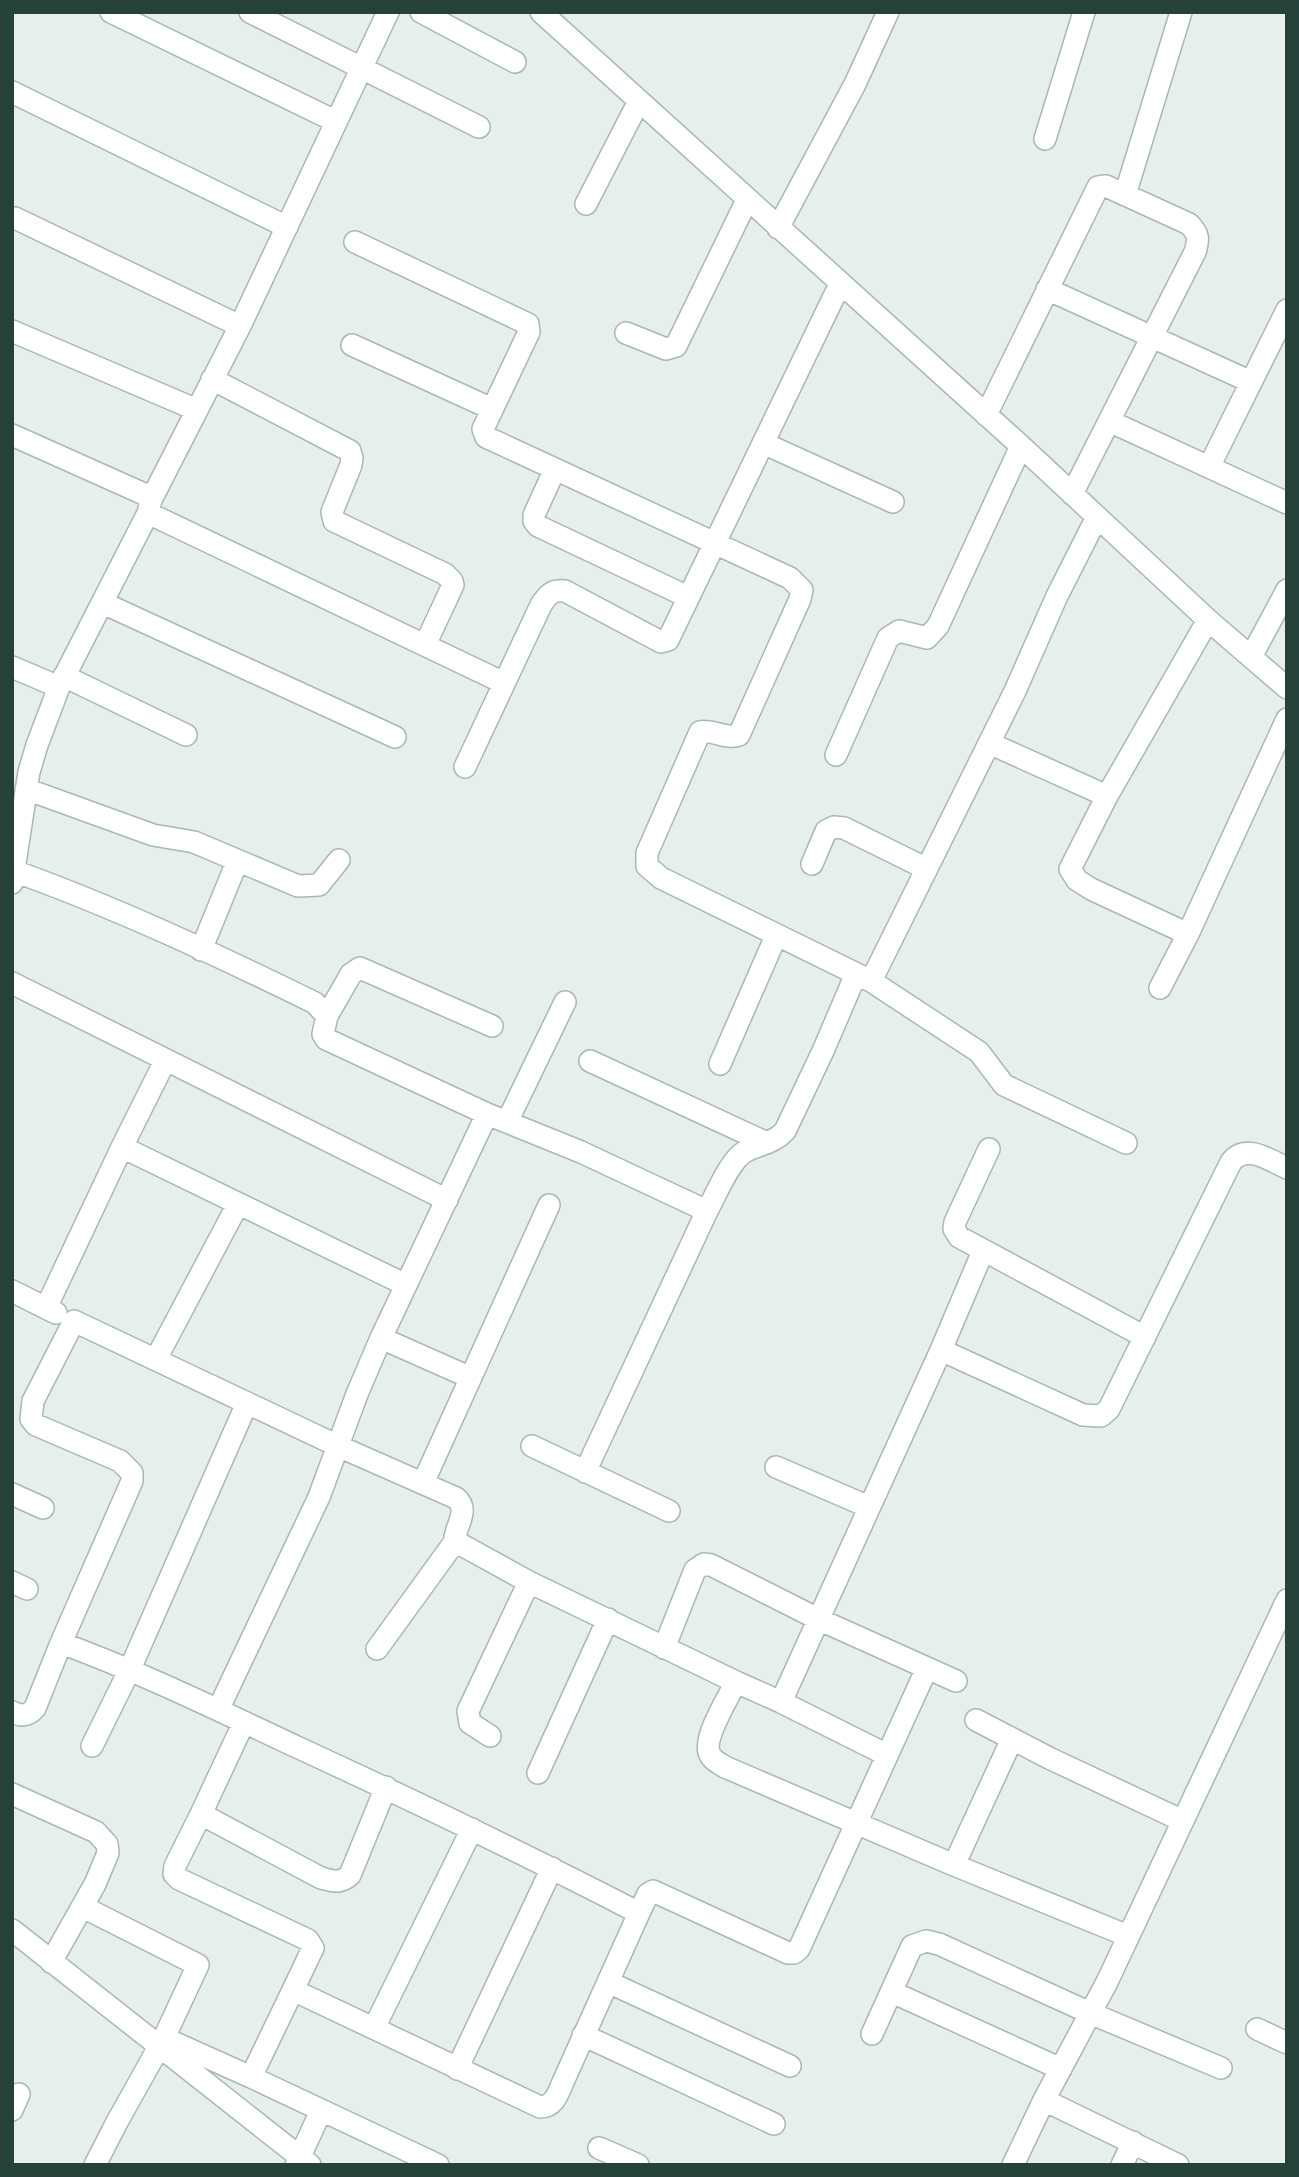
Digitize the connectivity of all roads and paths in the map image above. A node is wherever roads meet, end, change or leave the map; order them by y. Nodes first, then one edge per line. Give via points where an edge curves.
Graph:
1 (111, 12) edge
2 (250, 12) edge
3 (388, 12) edge
4 (421, 12) edge
5 (541, 12) edge
6 (888, 12) edge
7 (1084, 12) edge
8 (1181, 12) edge
9 (565, 21) edge
10 (515, 62) dead end
11 (361, 69) junction
12 (12, 92) edge
13 (639, 101) junction
14 (335, 121) junction
15 (479, 127) dead end
16 (1045, 139) dead end
17 (1125, 195) junction
18 (747, 200) junction
19 (586, 204) dead end
20 (15, 218) dead end
21 (287, 227) junction
22 (778, 228) junction
23 (355, 242) dead end
24 (840, 284) junction
25 (1047, 289) junction
26 (1287, 310) edge
27 (240, 326) junction
28 (12, 331) edge
29 (626, 332) dead end
30 (1153, 336) junction
31 (352, 345) dead end
32 (212, 379) junction
33 (1251, 382) junction
34 (492, 409) junction
35 (197, 410) junction
36 (986, 415) junction
37 (1109, 421) junction
38 (12, 435) edge
39 (763, 443) junction
40 (1021, 446) junction
41 (1209, 467) junction
42 (555, 469) junction
43 (1072, 494) junction
44 (893, 502) dead end
45 (1287, 503) edge
46 (150, 507) junction
47 (1097, 517) junction
48 (714, 544) junction
49 (1287, 590) edge
50 (688, 597) junction
51 (103, 603) junction
52 (1208, 620) junction
53 (425, 645) junction
54 (1251, 657) junction
55 (12, 667) edge
56 (62, 681) junction
57 (504, 683) junction
58 (1287, 688) edge
59 (1287, 719) edge
60 (186, 735) dead end
61 (395, 737) dead end
62 (989, 743) junction
63 (836, 755) dead end
64 (465, 767) dead end
65 (26, 789) junction
66 (1107, 796) junction
67 (339, 860) dead end
68 (237, 862) junction
69 (812, 864) dead end
70 (925, 868) junction
71 (13, 877) edge
72 (1188, 934) junction
73 (776, 936) junction
74 (201, 950) junction
75 (864, 978) junction
76 (12, 983) edge
77 (1160, 988) dead end
78 (565, 1002) dead end
79 (327, 1016) junction
80 (492, 1026) dead end
81 (165, 1061) junction
82 (590, 1061) dead end
83 (720, 1064) dead end
84 (497, 1118) junction
85 (767, 1143) junction
86 (1126, 1143) dead end
87 (122, 1147) junction
88 (989, 1149) dead end
89 (1287, 1168) edge
90 (447, 1200) junction
91 (238, 1204) junction
92 (549, 1205) dead end
93 (707, 1211) junction
94 (983, 1251) junction
95 (407, 1285) junction
96 (12, 1291) edge
97 (46, 1308) junction
98 (74, 1321) junction
99 (1145, 1337) junction
100 (381, 1338) junction
101 (941, 1350) junction
102 (156, 1359) junction
103 (469, 1377) junction
104 (247, 1403) junction
105 (338, 1446) junction
106 (532, 1446) dead end
107 (776, 1466) dead end
108 (585, 1472) junction
109 (423, 1483) junction
110 (12, 1494) edge
111 (869, 1507) junction
112 (43, 1508) dead end
113 (669, 1511) dead end
114 (456, 1540) junction
115 (529, 1582) junction
116 (1287, 1600) edge
117 (608, 1619) junction
118 (818, 1619) junction
119 (61, 1643) junction
120 (664, 1648) junction
121 (377, 1649) dead end
122 (927, 1668) junction
123 (130, 1669) junction
124 (956, 1681) dead end
125 (736, 1682) junction
126 (781, 1702) junction
127 (218, 1710) junction
128 (12, 1712) edge
129 (976, 1720) dead end
130 (244, 1722) junction
131 (490, 1736) dead end
132 (1012, 1739) junction
133 (92, 1746) dead end
134 (887, 1755) junction
135 (538, 1773) dead end
136 (386, 1787) junction
137 (12, 1794) edge
138 (201, 1814) junction
139 (1183, 1821) junction
140 (855, 1824) junction
141 (472, 1829) junction
142 (954, 1865) junction
143 (552, 1868) junction
144 (83, 1907) junction
145 (639, 1913) junction
146 (12, 1930) edge
147 (1128, 1937) junction
148 (51, 1962) junction
149 (608, 1982) junction
150 (293, 1990) junction
151 (892, 1992) junction
152 (1090, 2013) junction
153 (374, 2028) junction
154 (1257, 2029) dead end
155 (583, 2035) junction
156 (872, 2035) dead end
157 (162, 2042) junction
158 (1287, 2043) edge
159 (790, 2066) dead end
160 (1221, 2068) dead end
161 (457, 2069) junction
162 (1061, 2069) junction
163 (251, 2077) junction
164 (1044, 2101) junction
165 (321, 2111) junction
166 (774, 2124) dead end
167 (1133, 2142) junction
168 (600, 2148) dead end
169 (302, 2162) edge
170 (101, 2163) edge
171 (438, 2165) edge
172 (638, 2165) edge
173 (1013, 2165) edge
174 (1122, 2165) edge
175 (1178, 2165) edge

1 - 14 street
2 - 11 street
3 - 11 street
4 - 10 street
5 - 9 street
6 - 22 street
7 - 16 street
8 - 17 street
9 - 13 street
11 - 14 street
11 - 15 street
12 - 21 street
13 - 18 street
13 - 19 street
14 - 21 street
17 - 25 street via 1098,187
17 - 30 street via 1189,224 1199,239
18 - 22 street
18 - 29 street via 676,346 666,349
20 - 27 street
21 - 27 street
22 - 24 street
23 - 34 street via 528,324 530,332
24 - 36 street
24 - 39 street
25 - 30 street
25 - 36 street
26 - 33 street
27 - 32 street
28 - 35 street
30 - 33 street
30 - 37 street
31 - 34 street
32 - 35 street
32 - 53 street via 351,451 351,466 332,512 334,521 445,573 452,581
33 - 41 street
34 - 42 street via 484,435
35 - 46 street
36 - 40 street
37 - 41 street
37 - 43 street
38 - 46 street via 144,494
39 - 44 street
39 - 48 street
40 - 43 street
40 - 63 street via 938,626 927,638 899,631 888,638
41 - 45 street
42 - 48 street
42 - 50 street via 534,515 538,526
43 - 47 street
46 - 51 street
46 - 53 street
47 - 52 street
47 - 62 street
48 - 50 street
48 - 73 street via 790,578 802,590 739,735 700,732 645,862 661,878
49 - 54 street
50 - 57 street via 670,637 661,642 556,590 548,594
51 - 56 street
51 - 61 street
52 - 54 street
52 - 66 street
53 - 57 street
54 - 58 street
55 - 56 street
56 - 60 street
56 - 65 street
57 - 64 street
59 - 72 street
62 - 66 street
62 - 70 street
65 - 68 street via 153,835 194,842
65 - 71 street
66 - 72 street via 1072,861 1072,874 1107,897
67 - 68 street via 324,881 312,887
68 - 74 street
69 - 70 street via 826,831 834,827
70 - 75 street
71 - 74 street via 81,897
72 - 77 street
73 - 75 street
73 - 83 street
74 - 79 street via 315,1003
75 - 85 street via 793,1117 779,1138
75 - 86 street via 979,1052 1004,1085
76 - 81 street
78 - 84 street
79 - 80 street via 351,974 360,968
79 - 84 street via 326,1039
81 - 87 street
81 - 90 street
82 - 85 street
84 - 90 street
84 - 93 street
85 - 93 street via 743,1152
87 - 91 street
87 - 97 street
88 - 94 street via 954,1229
89 - 99 street via 1257,1154 1237,1155 1231,1162
90 - 95 street
91 - 95 street
91 - 102 street
92 - 103 street
93 - 108 street
94 - 99 street
94 - 101 street
95 - 100 street
96 - 97 street
97 - 98 street
98 - 102 street
98 - 119 street via 33,1401 30,1419 120,1461 132,1473 132,1480
99 - 101 street via 1110,1409 1091,1417
100 - 103 street
100 - 105 street
101 - 111 street
102 - 104 street
103 - 109 street
104 - 105 street
104 - 123 street
105 - 109 street
105 - 127 street via 319,1497
106 - 108 street
107 - 111 street
108 - 113 street
109 - 114 street via 462,1503
110 - 112 street
111 - 118 street
114 - 115 street
114 - 121 street
115 - 117 street
115 - 131 street via 468,1711 470,1723
116 - 139 street
117 - 120 street
117 - 135 street
118 - 120 street via 704,1564 695,1570
118 - 122 street
118 - 126 street
119 - 123 street
119 - 128 street via 35,1708 30,1714
120 - 125 street
122 - 124 street
122 - 134 street
123 - 127 street
123 - 133 street
125 - 126 street
125 - 140 street via 710,1736 712,1759
126 - 134 street
127 - 130 street
129 - 132 street
130 - 136 street
130 - 138 street
132 - 139 street
132 - 142 street
134 - 140 street
136 - 138 street via 344,1881 321,1878
136 - 141 street
137 - 144 street via 102,1836 108,1853
138 - 150 street via 174,1874 308,1940 313,1948
139 - 147 street
140 - 142 street
140 - 145 street via 794,1953 653,1891
141 - 143 street
141 - 153 street
142 - 147 street
143 - 145 street
143 - 161 street
144 - 148 street
144 - 157 street via 198,1965
145 - 149 street
146 - 148 street
147 - 152 street
148 - 157 street
149 - 155 street
149 - 159 street
150 - 153 street
150 - 163 street
151 - 152 street via 912,1947 926,1941
151 - 156 street
151 - 162 street
152 - 160 street
152 - 162 street
153 - 161 street
154 - 158 street
155 - 161 street via 555,2099 545,2107
155 - 166 street
157 - 163 street
157 - 169 street
157 - 170 street
162 - 164 street
163 - 165 street
164 - 167 street
164 - 173 street
165 - 169 street
165 - 171 street
167 - 174 street
167 - 175 street
168 - 172 street

